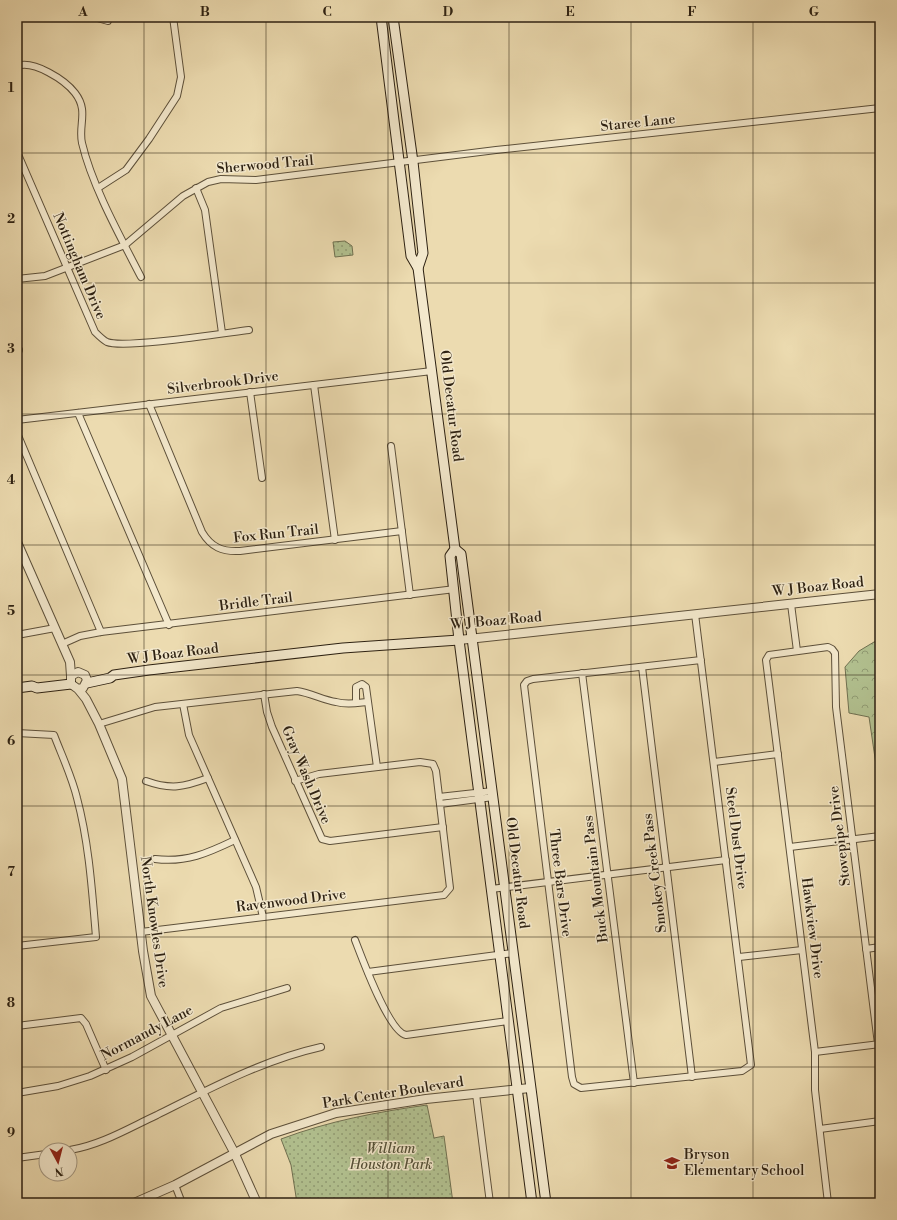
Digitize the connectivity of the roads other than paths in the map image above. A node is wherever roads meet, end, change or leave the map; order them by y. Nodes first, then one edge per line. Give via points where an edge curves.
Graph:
1 (94, 17) edge
2 (173, 17) edge
3 (381, 17) edge
4 (393, 17) edge
5 (108, 21) dead end
6 (17, 66) edge
7 (402, 80) junction
8 (389, 81) junction
9 (880, 108) edge
10 (17, 152) edge
11 (413, 162) junction
12 (399, 163) junction
13 (98, 188) junction
14 (196, 188) junction
15 (125, 245) junction
16 (67, 268) junction
17 (418, 268) junction
18 (141, 277) dead end
19 (17, 279) edge
20 (249, 330) dead end
21 (222, 333) junction
22 (432, 371) junction
23 (314, 385) junction
24 (250, 392) junction
25 (148, 404) junction
26 (78, 413) junction
27 (17, 420) edge
28 (17, 433) edge
29 (391, 446) dead end
30 (262, 478) dead end
31 (402, 531) junction
32 (335, 540) junction
33 (17, 542) edge
34 (455, 549) junction
35 (455, 590) junction
36 (880, 594) edge
37 (410, 595) junction
38 (791, 604) junction
39 (695, 614) junction
40 (169, 625) junction
41 (55, 628) junction
42 (101, 632) junction
43 (17, 635) edge
44 (472, 638) junction
45 (460, 640) junction
46 (62, 644) junction
47 (797, 651) junction
48 (701, 660) junction
49 (70, 662) junction
50 (642, 667) junction
51 (582, 674) junction
52 (85, 679) junction
53 (72, 682) junction
54 (17, 688) edge
55 (264, 694) junction
56 (86, 699) junction
57 (367, 702) junction
58 (356, 703) junction
59 (183, 704) junction
60 (99, 724) junction
61 (17, 733) edge
62 (778, 754) junction
63 (714, 762) junction
64 (377, 767) junction
65 (208, 778) junction
66 (146, 781) dead end
67 (295, 781) junction
68 (493, 794) junction
69 (479, 795) junction
70 (440, 800) junction
71 (443, 827) junction
72 (880, 836) edge
73 (235, 840) junction
74 (853, 840) junction
75 (790, 847) junction
76 (155, 859) dead end
77 (726, 860) junction
78 (667, 866) junction
79 (608, 874) junction
80 (548, 882) junction
81 (505, 887) junction
82 (491, 889) junction
83 (263, 917) junction
84 (141, 932) junction
85 (354, 940) dead end
86 (17, 946) edge
87 (880, 947) edge
88 (866, 949) junction
89 (802, 950) junction
90 (513, 953) junction
91 (500, 955) junction
92 (739, 957) junction
93 (368, 972) junction
94 (288, 988) dead end
95 (508, 1020) junction
96 (17, 1026) edge
97 (171, 1035) junction
98 (879, 1044) edge
99 (321, 1047) dead end
100 (815, 1052) junction
101 (106, 1070) junction
102 (692, 1077) junction
103 (634, 1083) junction
104 (530, 1088) junction
105 (516, 1089) junction
106 (202, 1092) junction
107 (17, 1093) edge
108 (476, 1094) junction
109 (880, 1121) edge
110 (820, 1129) junction
111 (78, 1148) edge
112 (234, 1152) junction
113 (38, 1155) edge
114 (17, 1158) edge
115 (175, 1185) junction
116 (545, 1193) junction
117 (532, 1199) edge
118 (134, 1203) edge
119 (182, 1203) edge
120 (257, 1203) edge
121 (490, 1203) edge
122 (546, 1203) edge
123 (828, 1203) edge

1 - 5 street
2 - 13 street via 181,77 177,96 126,170
3 - 8 main road, Old Decatur Road
4 - 7 main road, Old Decatur Road
6 - 13 street via 46,70 75,93 83,109 82,142
7 - 8 main road
7 - 11 main road, Old Decatur Road
8 - 12 main road, Old Decatur Road
9 - 11 street, Staree Lane via 504,149
10 - 16 street, Nottingham Drive
11 - 12 street, Staree Lane
11 - 17 main road, Old Decatur Road via 423,253
12 - 14 street, Sherwood Trail via 256,180 222,179
12 - 17 main road, Old Decatur Road via 411,256
13 - 15 street
14 - 15 street, Sherwood Trail
14 - 21 street via 205,210
15 - 16 street, Sherwood Trail
15 - 18 street
16 - 19 street, Sherwood Trail via 45,276
16 - 21 street, Nottingham Drive via 95,332 108,342 132,344
17 - 22 main road, Old Decatur Road
20 - 21 street, Nottingham Drive
22 - 23 street, Silverbrook Drive
22 - 34 main road, Old Decatur Road
23 - 24 street, Silverbrook Drive
23 - 32 street
24 - 25 street, Silverbrook Drive
24 - 30 street
25 - 26 street, Silverbrook Drive
25 - 32 street, Fox Run Trail via 202,532 216,548 230,552
26 - 27 street, Silverbrook Drive
26 - 40 street
28 - 42 street
29 - 31 street
31 - 32 street, Fox Run Trail
31 - 37 street
33 - 41 street
34 - 35 main road, Old Decatur Road via 450,556
34 - 44 main road, Old Decatur Road via 461,554
35 - 37 street, Bridle Trail
35 - 45 main road, Old Decatur Road
36 - 38 street, W J Boaz Road
37 - 40 street, Bridle Trail
38 - 39 street, W J Boaz Road
38 - 47 street
39 - 44 street, W J Boaz Road
39 - 48 street, Steel Dust Drive
40 - 42 street, Bridle Trail
41 - 43 street
41 - 46 street
42 - 46 street, Bridle Trail via 80,636
44 - 45 street, W J Boaz Road
44 - 68 main road, Old Decatur Road
45 - 52 main road, W J Boaz Road via 343,648 114,675 110,673
45 - 69 main road, Old Decatur Road
46 - 49 street
47 - 62 street, Hawkview Drive via 768,656 766,660
47 - 74 street, Stovepipe Drive via 828,647 832,649 836,666 836,707
48 - 50 street
48 - 63 street, Steel Dust Drive
49 - 52 street
49 - 53 street
50 - 51 street
50 - 78 street, Smokey Creek Pass
51 - 79 street, Buck Mountain Pass
51 - 80 street, Three Bars Drive via 525,682 524,692
52 - 53 street
52 - 53 street via 75,672
52 - 56 street, North Knowles Drive
53 - 54 main road via 37,688
53 - 56 street, North Knowles Drive
55 - 58 street via 297,691 312,693 335,702
55 - 59 street
55 - 67 street, Gray Wash Drive via 270,720
56 - 60 street, North Knowles Drive
57 - 58 street
57 - 58 street via 366,687 359,685 356,687
57 - 64 street
59 - 60 street via 142,710
59 - 65 street via 188,731
60 - 84 street, North Knowles Drive via 122,779
61 - 86 street via 54,735 77,796 89,867 96,936
62 - 63 street
62 - 75 street, Hawkview Drive
63 - 77 street, Steel Dust Drive
64 - 67 street
64 - 70 street via 425,761 433,764
65 - 66 street via 185,787 161,787
65 - 73 street
67 - 71 street, Gray Wash Drive via 319,836 324,840
68 - 69 street
68 - 81 main road, Old Decatur Road
69 - 70 street
69 - 82 main road, Old Decatur Road
70 - 71 street
71 - 83 street, Ravenwood Drive via 450,888 444,895
72 - 74 street
73 - 76 street via 200,856 169,861
73 - 83 street via 256,887
74 - 75 street
74 - 88 street, Stovepipe Drive
75 - 89 street, Hawkview Drive
77 - 78 street
77 - 92 street, Steel Dust Drive
78 - 79 street
78 - 102 street, Smokey Creek Pass
79 - 80 street
79 - 103 street, Buck Mountain Pass
80 - 81 street
80 - 103 street, Three Bars Drive via 575,1086 586,1088
81 - 82 street
81 - 90 main road, Old Decatur Road
82 - 91 main road, Old Decatur Road
83 - 84 street, Ravenwood Drive
84 - 97 street, North Knowles Drive via 148,986
85 - 93 street
87 - 88 street
88 - 98 street, Stovepipe Drive
89 - 92 street
89 - 100 street, Hawkview Drive
90 - 91 street
90 - 104 main road, Old Decatur Road
91 - 93 street
91 - 95 main road, Old Decatur Road
92 - 102 street, Steel Dust Drive via 751,1065 742,1071
93 - 95 street via 390,1021 401,1034
94 - 97 street, Normandy Lane via 221,1008
95 - 105 main road, Old Decatur Road
96 - 101 street via 81,1018
97 - 101 street, Normandy Lane
97 - 106 street, North Knowles Drive
98 - 100 street
99 - 106 street via 274,1059
100 - 110 street, Hawkview Drive via 814,1078
101 - 107 street, Normandy Lane via 58,1086
102 - 103 street
104 - 105 street, Park Center Boulevard
104 - 116 main road, Old Decatur Road
105 - 108 street, Park Center Boulevard
105 - 117 main road, Old Decatur Road
106 - 111 street via 116,1135
106 - 112 street, North Knowles Drive
108 - 112 street, Park Center Boulevard via 336,1113 271,1134
108 - 121 street
109 - 110 street
110 - 123 street, Hawkview Drive
112 - 115 street, Park Center Boulevard
112 - 120 street, North Knowles Drive
113 - 114 street
115 - 118 street, Park Center Boulevard
115 - 119 street
116 - 117 main road
116 - 122 main road, Old Decatur Road

